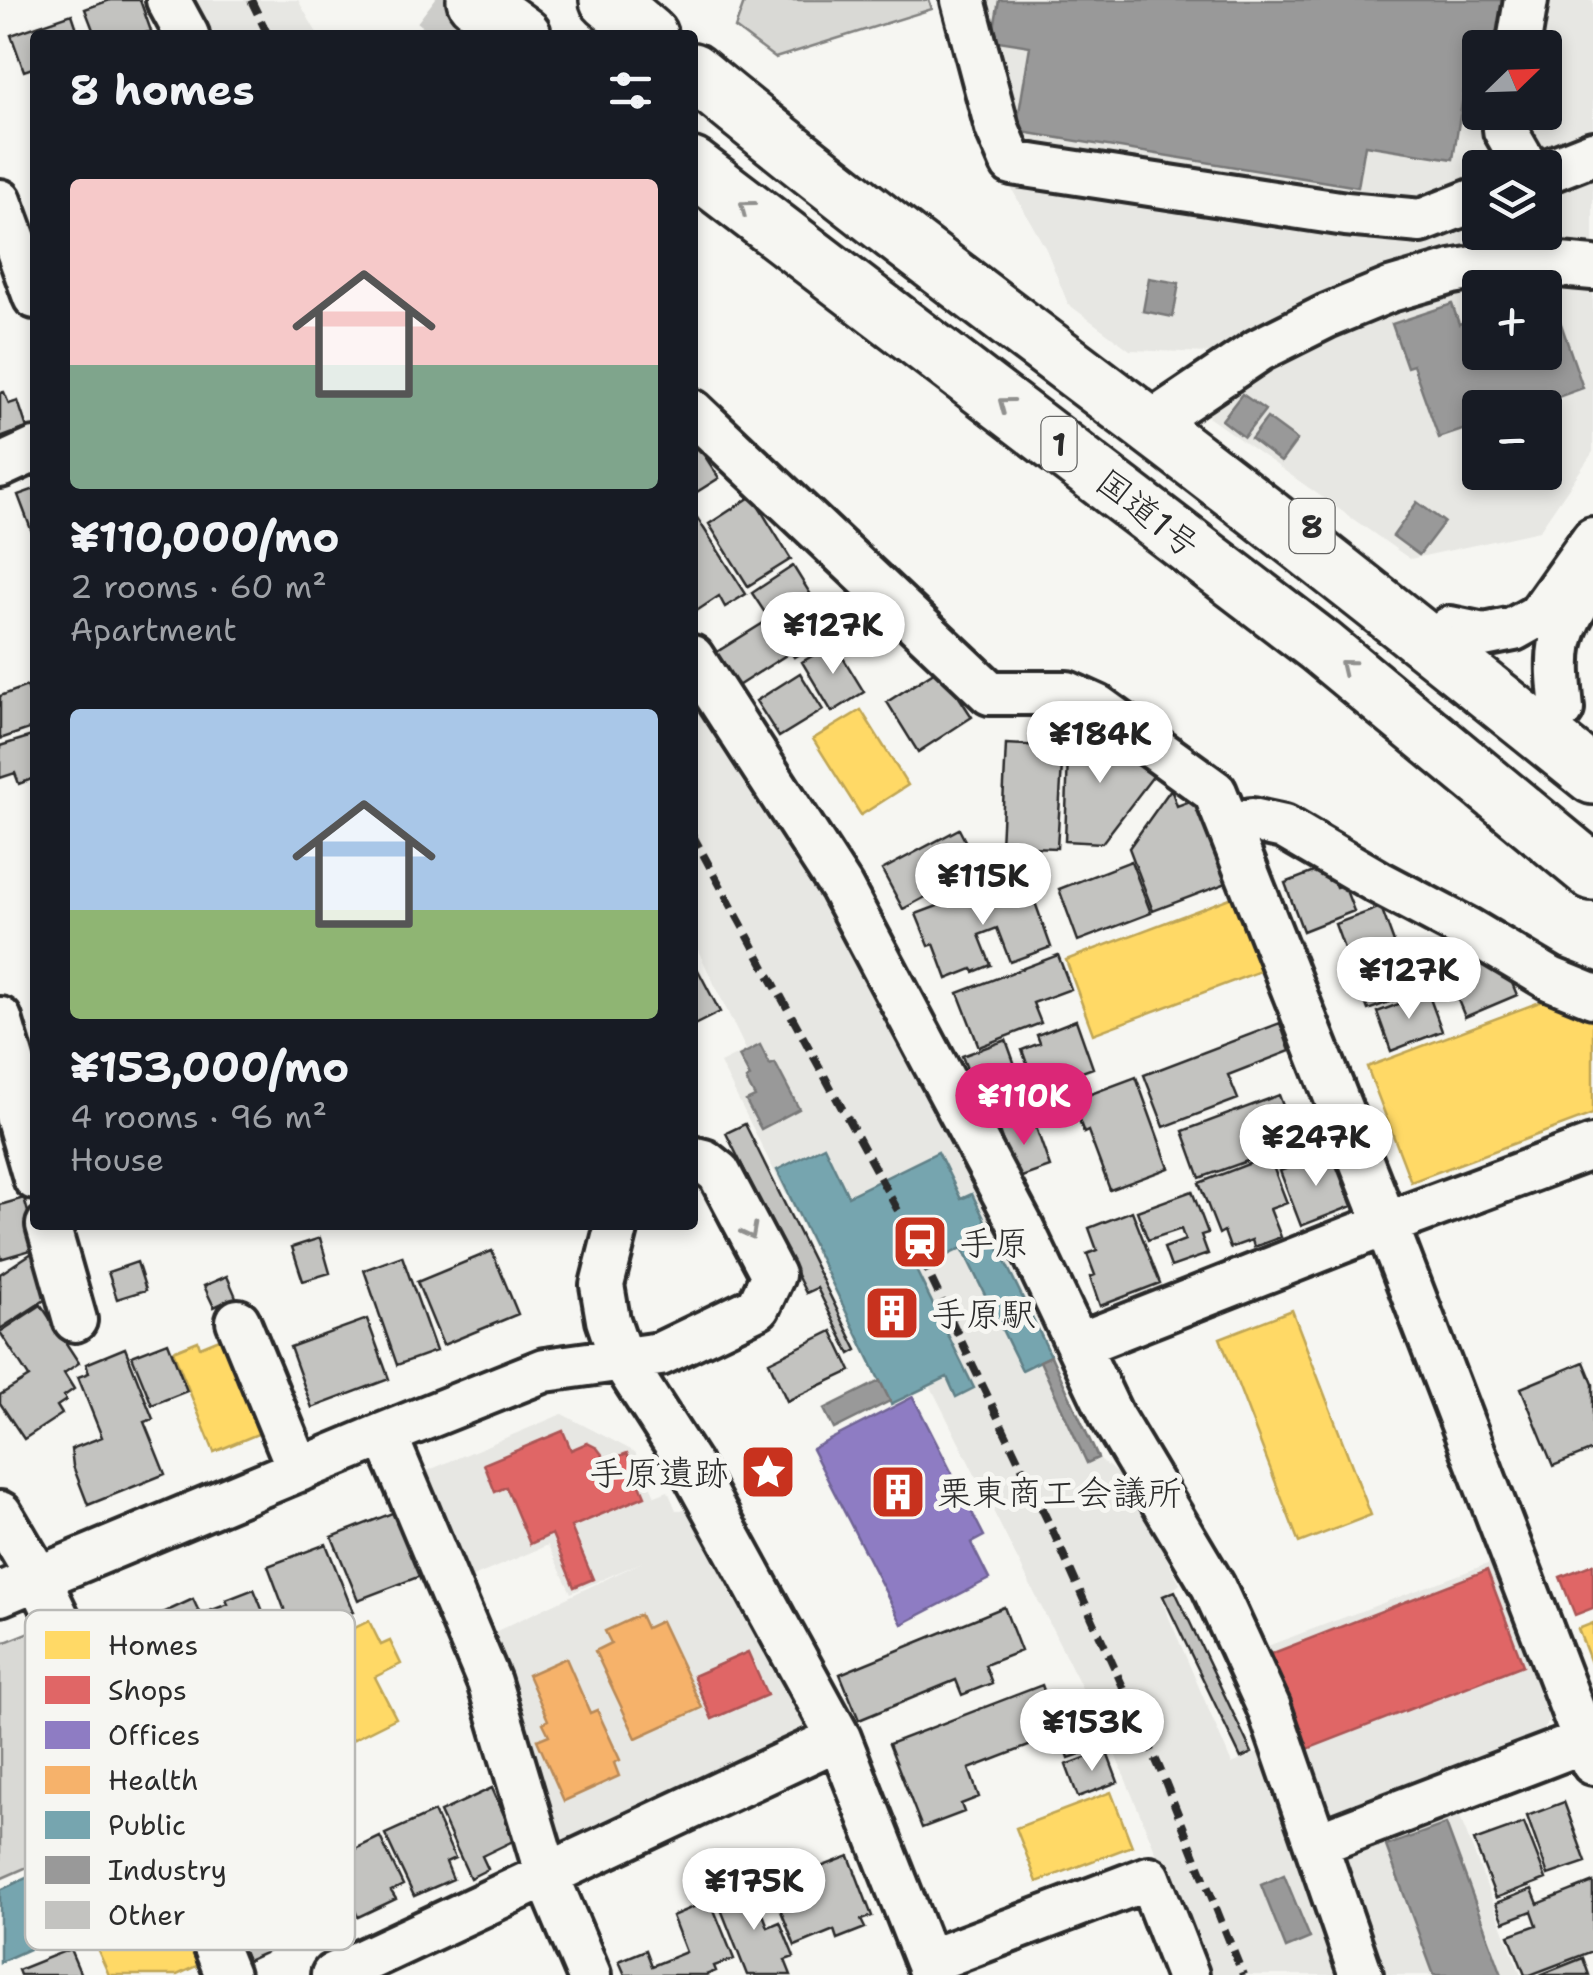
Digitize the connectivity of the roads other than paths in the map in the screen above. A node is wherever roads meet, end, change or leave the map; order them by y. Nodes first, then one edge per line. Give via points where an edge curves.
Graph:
1 (168, 0) edge
2 (476, 0) edge
3 (608, 0) edge
4 (963, 0) edge
5 (1526, 0) edge
6 (184, 30) edge
7 (516, 30) edge
8 (644, 30) edge
9 (1521, 30) edge
10 (698, 71) edge
11 (698, 72) edge
12 (1593, 153) edge
13 (1562, 165) edge
14 (698, 171) edge
15 (0, 201) edge
16 (1462, 205) edge
17 (1593, 268) edge
18 (30, 283) edge
19 (1167, 412) junction
20 (698, 417) edge
21 (30, 452) edge
22 (0, 466) edge
23 (1593, 539) edge
24 (1593, 581) edge
25 (1450, 628) junction
26 (698, 666) edge
27 (1560, 719) edge
28 (1593, 776) edge
29 (1533, 822) junction
30 (1229, 826) junction
31 (1593, 872) edge
32 (1593, 996) edge
33 (0, 1019) edge
34 (28, 1088) edge
35 (1593, 1147) edge
36 (30, 1160) edge
37 (698, 1160) edge
38 (1386, 1224) junction
39 (49, 1230) edge
40 (616, 1230) edge
41 (75, 1320) dead end
42 (238, 1320) dead end
43 (1078, 1346) junction
44 (621, 1358) junction
45 (385, 1434) junction
46 (300, 1470) junction
47 (0, 1512) edge
48 (40, 1579) junction
49 (0, 1594) edge
50 (55, 1610) edge
51 (839, 1738) junction
52 (1590, 1747) edge
53 (1316, 1844) junction
54 (548, 1875) junction
55 (217, 1950) edge
56 (929, 1968) edge
57 (227, 1975) edge
58 (334, 1975) edge
59 (589, 1975) edge
60 (1187, 1975) edge
61 (1360, 1975) edge

1 - 6 street
2 - 7 highway
3 - 8 highway
4 - 16 street via 1012,163 1346,214 1421,221
5 - 9 street
10 - 19 highway, 8 via 788,124
11 - 27 highway, 国道1号 / 1 via 1024,332
12 - 13 street
29 -> 14 highway, 国道1号 / 1 via 1320,646
15 - 18 street
17 - 19 street via 1515,261 1390,290 1259,350
19 - 25 highway, 8
20 - 30 street via 990,693 1067,693 1098,707 1215,792
21 - 22 street
23 - 25 street via 1539,616 1484,634
24 - 27 street via 1565,624 1557,662
25 - 27 highway, 8
26 - 43 street via 841,887
27 - 28 highway, 国道1号 / 1
27 - 29 highway via 1502,746 1512,784
29 - 31 highway, 国道1号 / 1
30 - 32 street via 1252,820 1284,827
30 - 38 street
33 - 34 street
34 - 36 street via 18,1116
35 - 38 street
37 -> 44 street via 719,1173 773,1275 758,1307 660,1354
38 - 43 street
38 - 52 street
39 - 41 street
40 - 44 street via 602,1285
42 - 46 street
43 - 53 street via 1112,1417 1214,1586 1268,1708
44 - 45 street via 545,1370
44 - 51 street via 688,1464
45 - 46 street
45 - 54 street via 489,1682
46 - 48 street
47 - 48 street
48 - 49 street
48 - 50 street
51 - 54 street
51 - 56 street
52 - 53 street
53 - 61 street
54 - 58 street
54 - 59 street
55 - 57 street
56 - 60 street via 1149,1878

